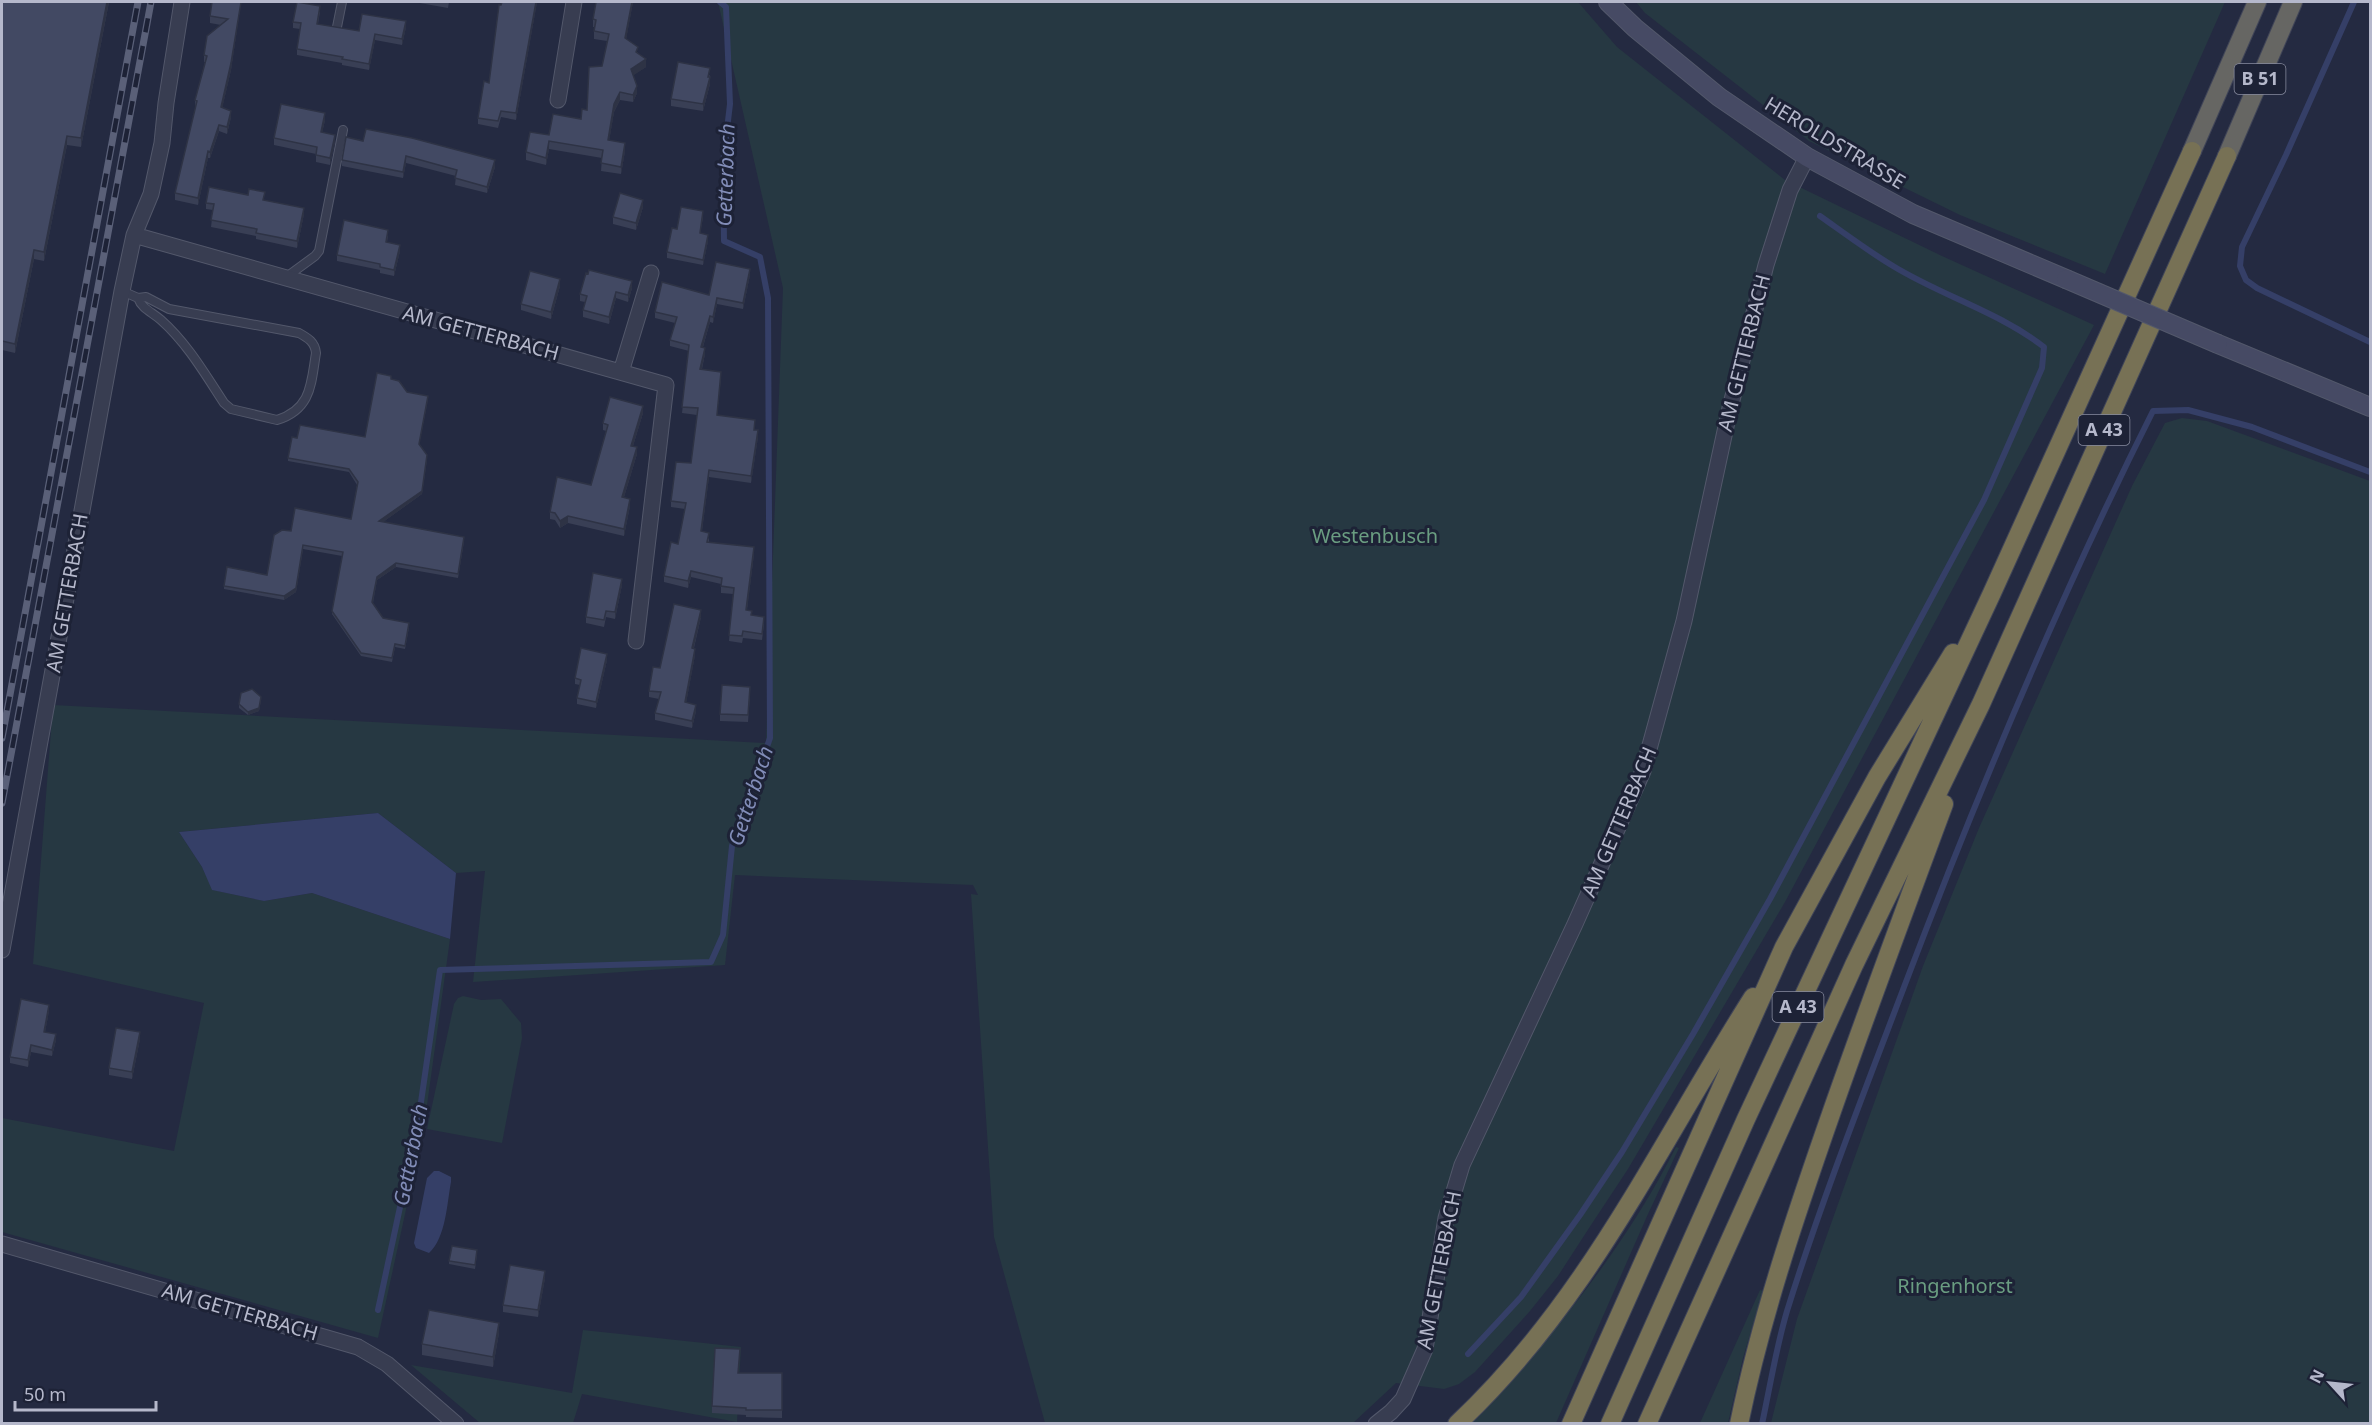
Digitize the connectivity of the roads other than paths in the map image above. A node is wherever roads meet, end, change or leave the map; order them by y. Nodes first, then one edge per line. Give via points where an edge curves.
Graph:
1 (182, 2) edge
2 (342, 2) edge
3 (574, 2) edge
4 (1608, 2) edge
5 (2257, 2) edge
6 (2293, 2) edge
7 (337, 27) edge
8 (558, 100) dead end
9 (343, 130) dead end
10 (2192, 151) joint
11 (2227, 156) joint
12 (1807, 157) junction
13 (134, 236) junction
14 (651, 273) dead end
15 (284, 278) junction
16 (122, 291) junction
17 (138, 298) junction
18 (621, 372) junction
19 (2370, 407) edge
20 (1992, 593) junction
21 (636, 641) dead end
22 (1981, 704) junction
23 (1785, 947) junction
24 (2, 950) edge
25 (2, 1244) edge
26 (456, 1424) edge
27 (1376, 1424) edge
28 (1457, 1424) edge
29 (1571, 1424) edge
30 (1610, 1424) edge
31 (1647, 1424) edge
32 (1739, 1424) edge

1 - 13 street, AM GETTERBACH via 162,144 151,194
2 - 7 lane
3 - 8 street
4 - 12 main road, HEROLDSTRASSE via 1719,97
5 - 10 highway, B 51
6 - 11 highway, B 51
9 - 15 lane via 319,251
10 - 20 highway, A 43
11 - 22 highway, A 43
12 - 19 main road, HEROLDSTRASSE, bridge via 1912,214
12 - 27 street, AM GETTERBACH via 1790,190 1766,265 1684,621 1643,771 1462,1165 1446,1218 1425,1349 1403,1400
13 - 15 street, AM GETTERBACH
13 - 16 street, AM GETTERBACH
14 - 18 street
15 - 18 street, AM GETTERBACH
16 - 17 lane
16 - 24 street, AM GETTERBACH
17 - 17 lane via 178,336 231,409 277,420 305,402 316,353 308,338 299,333 169,309 146,297
18 - 21 street, AM GETTERBACH via 666,385
20 - 23 highway via 1877,777
20 - 30 highway, A 43 via 1746,1119
22 - 31 highway, A 43 via 1854,965
22 - 32 highway via 1792,1225 1770,1295
23 - 28 highway via 1585,1275 1519,1359
23 - 29 highway
25 - 26 street, AM GETTERBACH via 358,1347 387,1364

